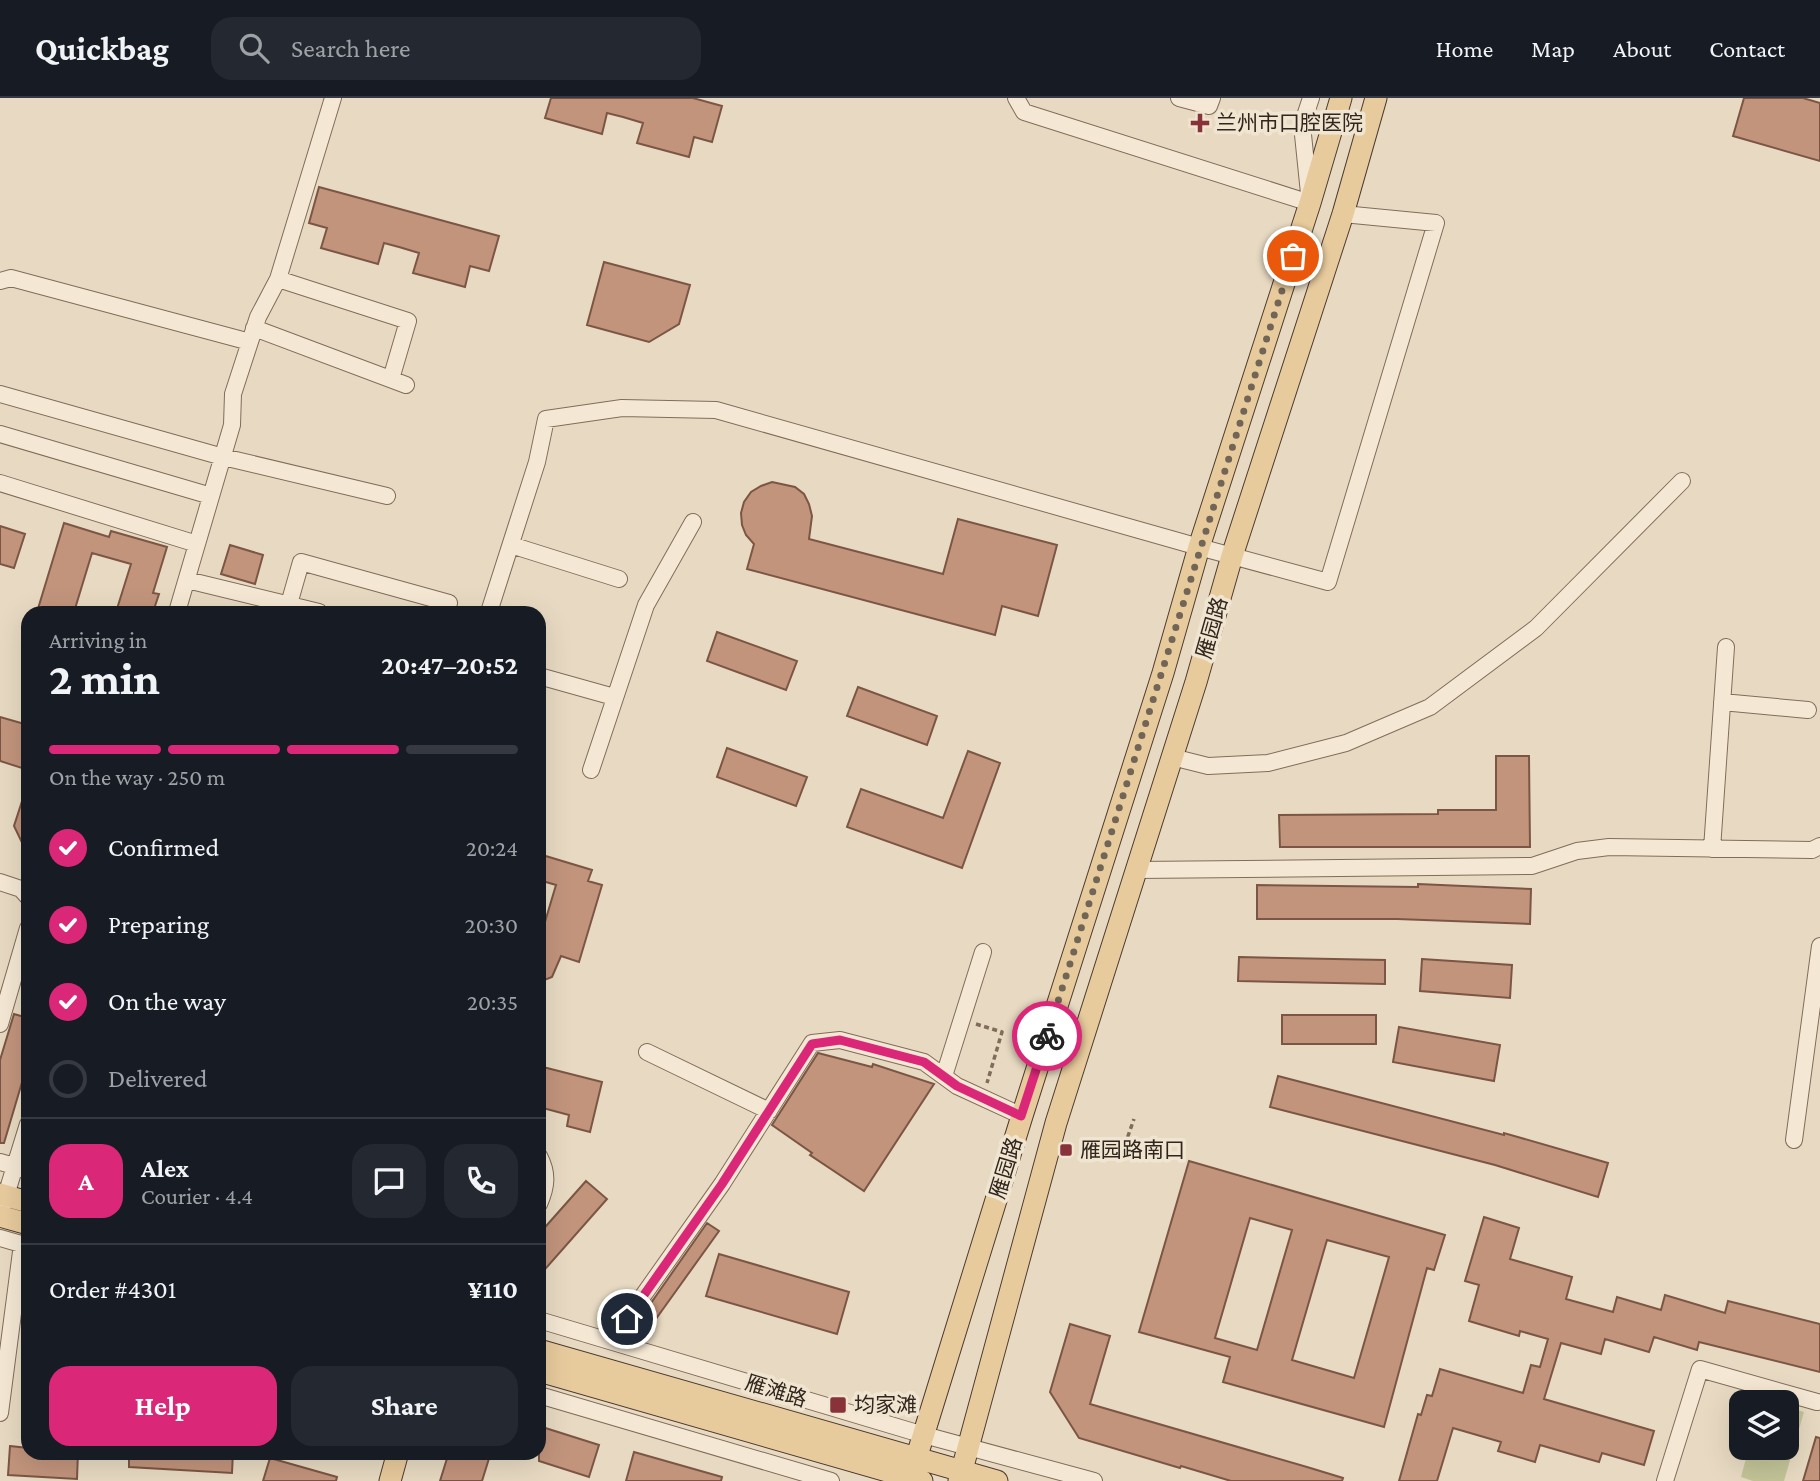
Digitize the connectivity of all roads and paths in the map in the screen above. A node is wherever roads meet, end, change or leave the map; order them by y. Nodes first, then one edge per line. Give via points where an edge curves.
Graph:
1 (333, 98) edge
2 (1016, 98) edge
3 (1179, 98) edge
4 (1212, 98) edge
5 (1311, 98) edge
6 (1341, 98) edge
7 (1376, 98) edge
8 (1310, 203) junction
9 (1343, 214) junction
10 (278, 279) junction
11 (0, 281) edge
12 (252, 335) junction
13 (0, 394) edge
14 (0, 434) edge
15 (223, 457) junction
16 (1682, 481) dead end
17 (0, 483) edge
18 (211, 496) junction
19 (387, 496) dead end
20 (693, 522) dead end
21 (197, 544) junction
22 (511, 545) junction
23 (1199, 547) junction
24 (1233, 556) junction
25 (619, 579) dead end
26 (187, 580) junction
27 (449, 603) dead end
28 (289, 604) junction
29 (179, 606) edge
30 (296, 606) edge
31 (491, 606) edge
32 (1726, 647) dead end
33 (546, 678) edge
34 (614, 697) junction
35 (1722, 702) junction
36 (1808, 710) dead end
37 (1172, 757) junction
38 (591, 770) dead end
39 (1820, 846) edge
40 (1712, 849) junction
41 (1136, 870) junction
42 (0, 881) edge
43 (21, 889) edge
44 (1820, 946) edge
45 (21, 952) edge
46 (983, 952) dead end
47 (962, 1019) junction
48 (0, 1024) edge
49 (647, 1052) dead end
50 (944, 1076) junction
51 (985, 1088) dead end
52 (769, 1111) junction
53 (1021, 1116) junction
54 (1134, 1119) dead end
55 (1794, 1140) dead end
56 (21, 1147) edge
57 (1122, 1153) dead end
58 (15, 1166) edge
59 (21, 1203) edge
60 (1, 1205) edge
61 (21, 1231) edge
62 (0, 1238) edge
63 (21, 1238) edge
64 (21, 1272) edge
65 (546, 1322) edge
66 (611, 1341) junction
67 (546, 1352) edge
68 (546, 1373) edge
69 (546, 1397) edge
70 (1817, 1402) dead end
71 (0, 1413) edge
72 (924, 1435) junction
73 (970, 1446) junction
74 (396, 1460) edge
75 (916, 1475) edge
76 (961, 1476) edge
77 (390, 1481) edge
78 (831, 1481) edge
79 (997, 1481) edge
80 (1094, 1481) edge
81 (1665, 1481) edge

1 - 10 street
2 - 8 street via 1024,112
3 - 4 street via 1209,106
5 - 8 street via 1302,125
6 - 8 main road, 雁园路
7 - 9 main road, 雁园路
8 - 9 main road
8 - 23 main road, 雁园路
9 - 24 main road, 雁园路
9 - 24 street via 1436,223 1328,582
10 - 12 street
10 - 12 street via 408,321 399,382
11 - 12 street via 11,278
12 - 15 street via 233,394 232,425
13 - 15 street
14 - 18 street
15 - 18 street
15 - 19 street
16 - 37 street via 1536,628 1430,707 1346,743 1268,762 1208,766
17 - 21 street
18 - 21 street
20 - 34 street via 646,605
21 - 26 street
22 - 23 street via 546,419 622,408 716,410
22 - 25 street
22 - 31 street
23 - 24 street
23 - 53 main road, 雁园路
24 - 37 main road, 雁园路
26 - 28 street
26 - 29 street
27 - 28 street via 301,562
28 - 30 street
32 - 35 street
33 - 34 street
34 - 38 street
35 - 36 street
35 - 40 street
37 - 41 main road, 雁园路
39 - 40 street via 1812,850
40 - 41 street via 1609,847 1577,851 1532,866
41 - 73 main road, 雁园路 via 1056,1122
42 - 43 street
44 - 55 street
45 - 48 street
46 - 47 street
47 - 50 street
47 - 51 path via 1002,1032
49 - 52 street
50 - 52 street via 924,1062 840,1040 812,1044
50 - 53 street
52 - 66 street
53 - 72 main road, 雁园路
54 - 57 path
56 - 58 street
58 - 60 street
59 - 60 main road
60 - 61 main road
62 - 63 street
64 - 71 street
65 - 66 street, 雁滩路
66 - 72 street, 雁滩路
67 - 75 main road, 雁滩路
68 - 75 main road, 雁滩路
69 - 78 street
70 - 81 street via 1700,1369
72 - 73 street, 雁滩路
72 - 75 main road, 雁园路
73 - 76 main road, 雁园路
73 - 80 street, 雁滩路
74 - 77 main road
75 - 76 main road, 雁滩路
76 - 79 main road, 雁滩路

